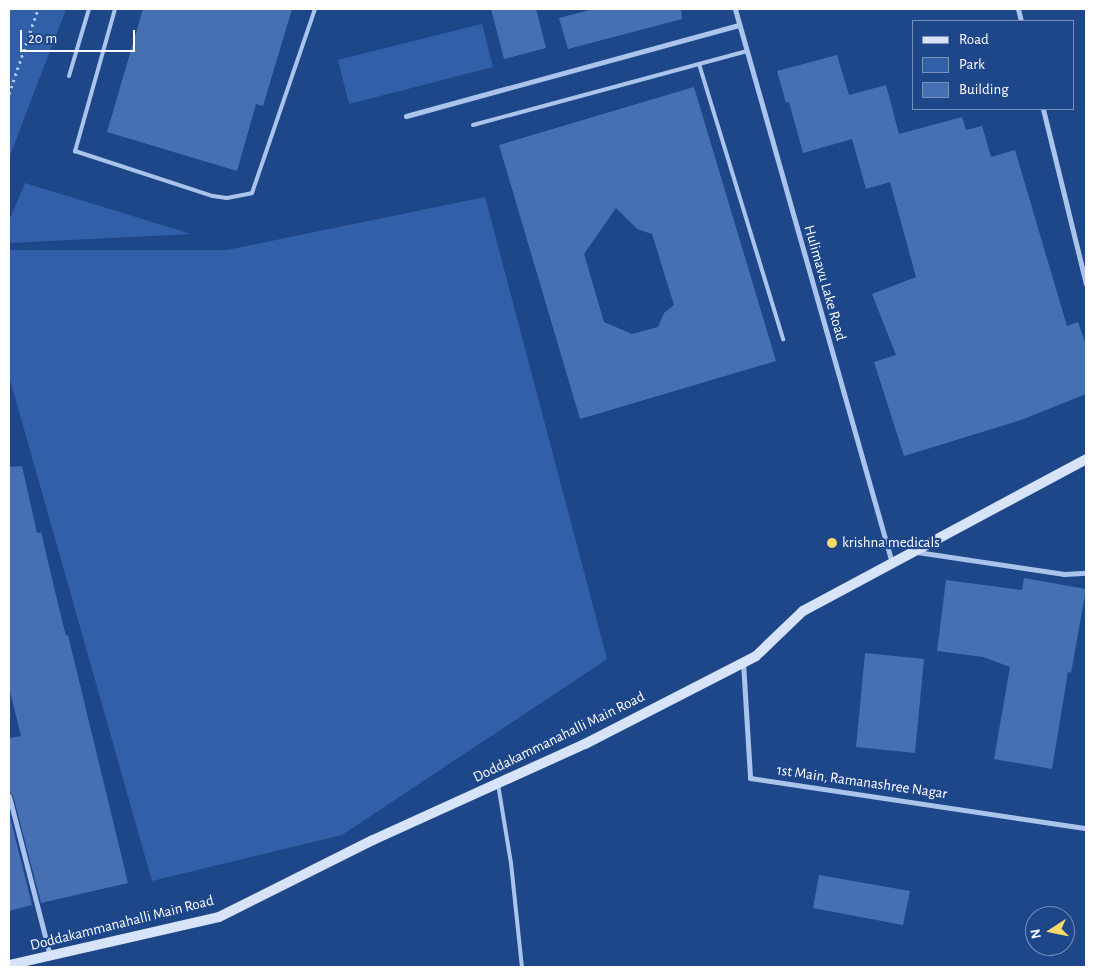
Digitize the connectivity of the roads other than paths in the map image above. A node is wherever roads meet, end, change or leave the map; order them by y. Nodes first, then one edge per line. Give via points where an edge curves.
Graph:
1 (89, 9) edge
2 (115, 9) edge
3 (315, 9) edge
4 (735, 9) edge
5 (739, 25) junction
6 (746, 51) junction
7 (699, 64) junction
8 (69, 76) dead end
9 (1043, 110) edge
10 (406, 116) dead end
11 (473, 125) dead end
12 (1086, 284) edge
13 (783, 339) dead end
14 (1086, 459) edge
15 (914, 552) junction
16 (892, 563) junction
17 (1086, 573) edge
18 (743, 662) junction
19 (498, 783) junction
20 (9, 796) edge
21 (1086, 828) edge
22 (50, 956) junction
23 (9, 965) edge
24 (522, 967) edge

1 - 8 lane
2 - 3 lane via 75,151 227,198 252,193
4 - 5 street, Hulimavu Lake Road
5 - 6 street, Hulimavu Lake Road
5 - 10 street
6 - 7 lane
6 - 16 street, Hulimavu Lake Road
7 - 11 lane
7 - 13 lane
9 - 12 street
14 - 15 street, Doddakammanahalli Main Road
15 - 16 street, Doddakammanahalli Main Road
15 - 17 street via 1064,574
16 - 18 street, Doddakammanahalli Main Road via 803,611 756,656
18 - 19 street, Doddakammanahalli Main Road via 585,744
18 - 21 street, 1st Main, Ramanashree Nagar via 750,778
19 - 22 street, Doddakammanahalli Main Road via 219,916
19 - 24 lane via 511,863
20 - 22 street
22 - 23 street, Doddakammanahalli Main Road

